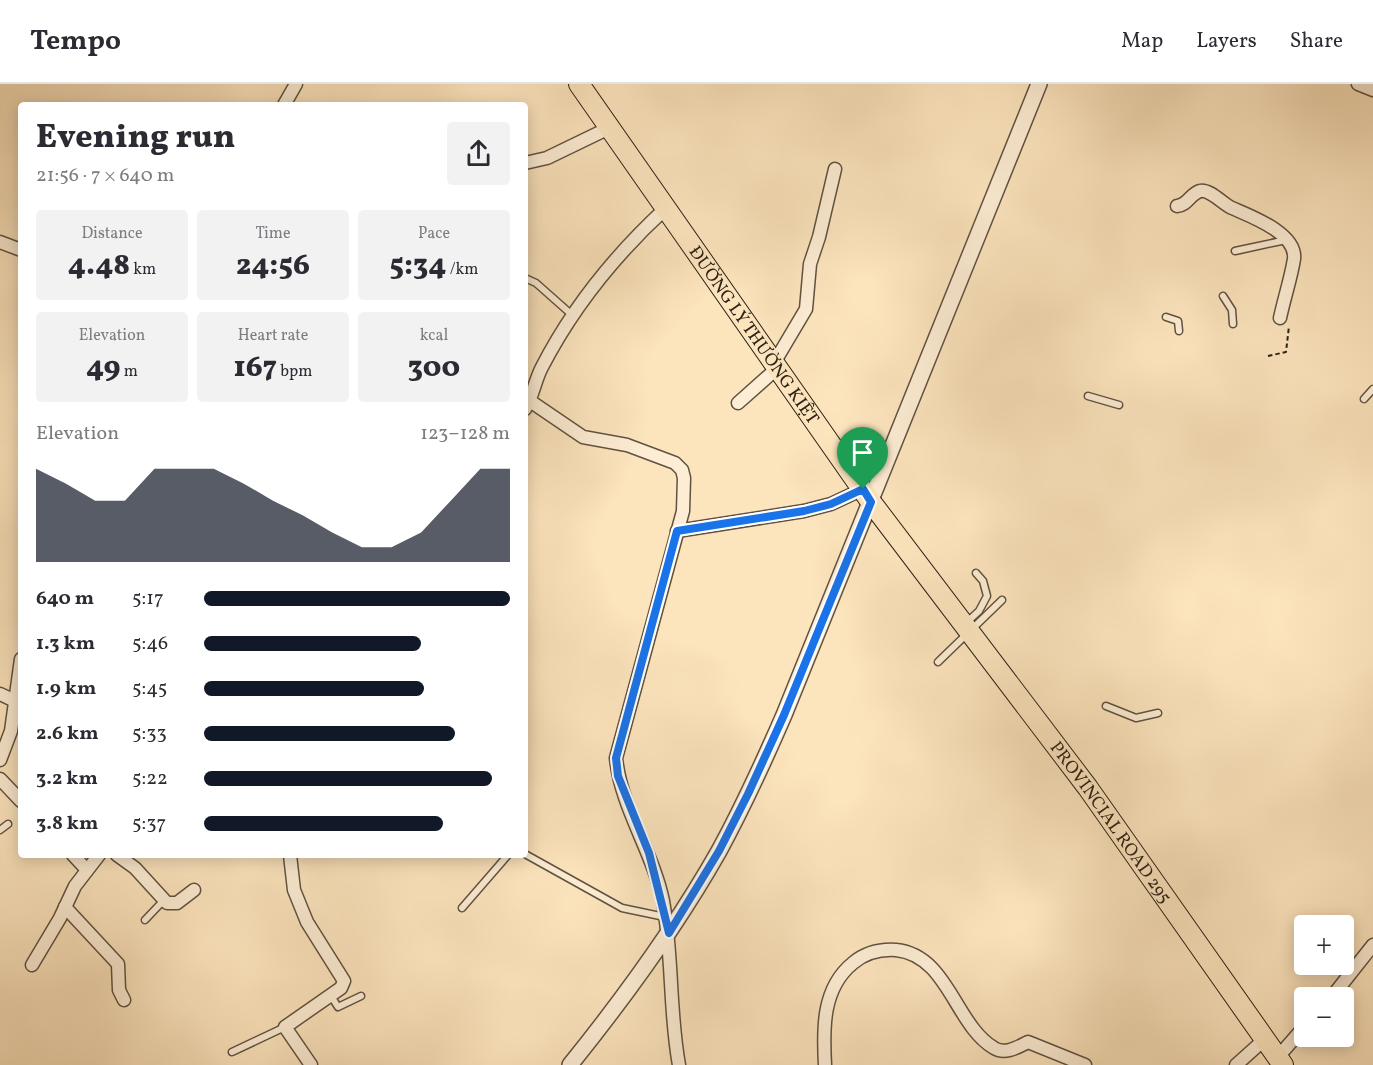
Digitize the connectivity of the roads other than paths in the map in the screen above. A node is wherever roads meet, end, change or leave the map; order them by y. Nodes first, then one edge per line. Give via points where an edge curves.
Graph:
1 (296, 84) edge
2 (579, 84) edge
3 (1038, 84) edge
4 (1359, 84) edge
5 (1373, 90) edge
6 (287, 102) edge
7 (609, 128) junction
8 (528, 162) edge
9 (836, 169) dead end
10 (1177, 206) dead end
11 (666, 208) junction
12 (1286, 240) junction
13 (0, 242) edge
14 (18, 249) edge
15 (1235, 251) dead end
16 (528, 279) edge
17 (1223, 296) dead end
18 (571, 314) junction
19 (1166, 317) dead end
20 (1284, 317) road end
21 (1233, 324) dead end
22 (1179, 331) dead end
23 (775, 364) junction
24 (529, 386) edge
25 (1373, 389) edge
26 (1088, 396) dead end
27 (1364, 399) dead end
28 (738, 403) dead end
29 (1119, 405) dead end
30 (528, 406) edge
31 (867, 495) junction
32 (677, 531) junction
33 (976, 573) dead end
34 (933, 583) joint
35 (1002, 600) dead end
36 (967, 628) junction
37 (938, 663) dead end
38 (0, 694) edge
39 (17, 696) edge
40 (1106, 706) dead end
41 (1158, 713) dead end
42 (0, 759) edge
43 (0, 779) edge
44 (18, 798) edge
45 (8, 824) dead end
46 (0, 830) edge
47 (528, 856) edge
48 (76, 858) edge
49 (97, 858) edge
50 (121, 858) edge
51 (290, 858) edge
52 (505, 858) edge
53 (87, 870) junction
54 (194, 890) dead end
55 (164, 900) junction
56 (65, 907) junction
57 (462, 908) dead end
58 (665, 917) junction
59 (145, 920) dead end
60 (669, 933) junction
61 (1373, 945) edge
62 (32, 964) dead end
63 (1339, 987) edge
64 (331, 995) junction
65 (361, 996) dead end
66 (124, 1000) dead end
67 (285, 1027) junction
68 (1265, 1039) junction
69 (1294, 1042) edge
70 (232, 1052) dead end
71 (1281, 1061) edge
72 (311, 1065) edge
73 (570, 1065) edge
74 (679, 1065) edge
75 (825, 1065) edge
76 (1085, 1065) edge
77 (1236, 1065) edge

1 - 6 street
2 - 7 main road, ĐƯỜNG LÝ THƯỜNG KIỆT
3 - 31 street
4 - 5 street
7 - 8 street via 547,158
7 - 11 main road, ĐƯỜNG LÝ THƯỜNG KIỆT
9 - 23 street via 810,264 806,309
10 - 12 street via 1204,191 1272,227
11 - 18 street via 632,238
11 - 23 main road, ĐƯỜNG LÝ THƯỜNG KIỆT
12 - 15 lane
12 - 20 street via 1294,257
13 - 14 street
16 - 18 lane
17 - 21 lane via 1232,310
18 - 24 street
19 - 22 lane via 1178,321
23 - 28 street via 774,372
23 - 31 main road, ĐƯỜNG LÝ THƯỜNG KIỆT
25 - 27 lane
26 - 29 lane
30 - 32 street via 583,437 627,446 675,463 682,470 685,491
31 - 32 street via 804,511
31 - 34 main road, ĐƯỜNG LÝ THƯỜNG KIỆT
31 - 60 street via 784,715 719,851
32 - 58 street via 616,758 618,776 649,853
33 - 36 lane via 987,596
34 - 36 main road, PROVINCIAL ROAD 295
35 - 36 lane
36 - 37 lane
36 - 68 main road, PROVINCIAL ROAD 295 via 1088,788
38 - 39 street
39 - 42 street via 11,731
40 - 41 lane via 1136,718
43 - 44 street
45 - 46 lane
47 - 58 lane via 622,908
48 - 53 street
49 - 53 street
50 - 55 street
51 - 64 street via 294,890 307,922 344,981
52 - 57 lane
53 - 56 street
54 - 55 street via 172,905
55 - 59 lane
56 - 62 street
56 - 66 street via 118,964 119,990
58 - 60 street
60 - 73 street
60 - 74 street
61 - 63 street
64 - 65 lane via 338,1007
64 - 67 street
67 - 70 lane
67 - 72 street
68 - 71 main road, PROVINCIAL ROAD 295
68 - 77 street
69 - 71 street
75 - 76 street via 823,1031 829,1000 840,975 855,961 881,949 907,951 931,967 994,1048 1011,1050 1028,1042

